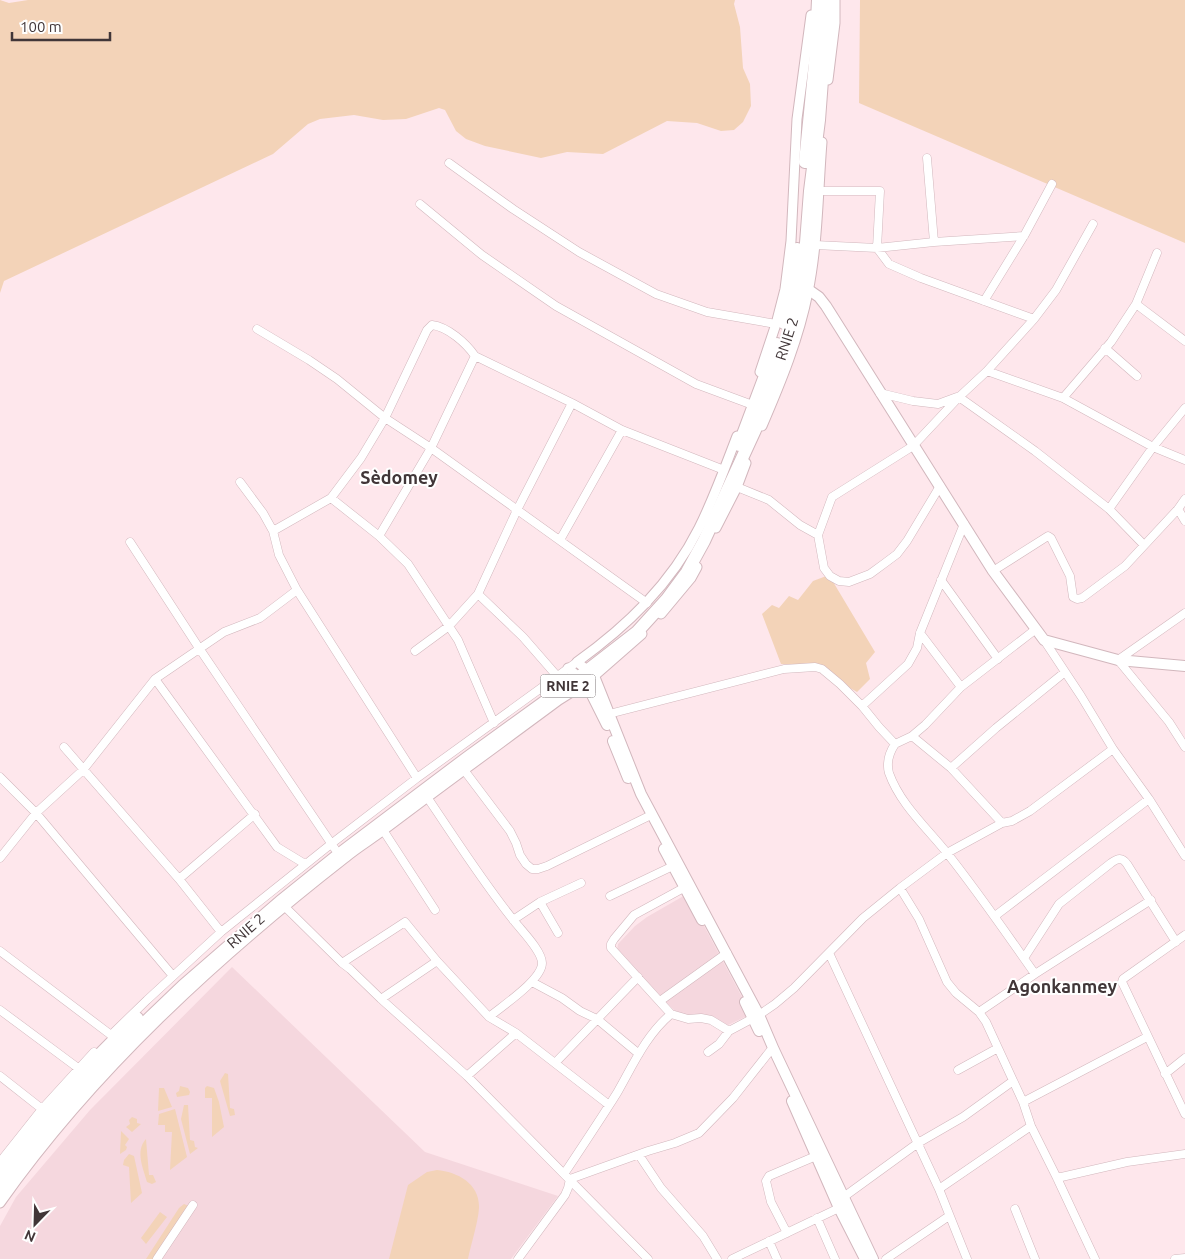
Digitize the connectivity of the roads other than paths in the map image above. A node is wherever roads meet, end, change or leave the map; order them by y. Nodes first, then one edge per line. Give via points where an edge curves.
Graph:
1 (812, 0) edge
2 (818, 0) edge
3 (828, 0) edge
4 (835, 0) edge
5 (927, 158) dead end
6 (450, 164) dead end
7 (1052, 184) dead end
8 (818, 191) junction
9 (420, 204) dead end
10 (1093, 224) dead end
11 (1024, 236) junction
12 (934, 242) junction
13 (815, 245) junction
14 (876, 248) junction
15 (1157, 253) dead end
16 (800, 289) junction
17 (984, 300) junction
18 (1136, 304) junction
19 (1034, 319) junction
20 (776, 324) junction
21 (257, 329) dead end
22 (1185, 341) edge
23 (1105, 348) junction
24 (475, 356) junction
25 (987, 371) junction
26 (1137, 376) dead end
27 (880, 393) junction
28 (959, 397) junction
29 (1064, 398) junction
30 (572, 403) junction
31 (750, 404) junction
32 (1185, 408) edge
33 (385, 418) junction
34 (622, 430) junction
35 (913, 446) junction
36 (1154, 447) junction
37 (431, 448) junction
38 (1185, 460) edge
39 (724, 470) junction
40 (240, 482) dead end
41 (737, 486) junction
42 (940, 486) junction
43 (331, 498) junction
44 (1185, 499) edge
45 (1109, 509) junction
46 (1178, 509) junction
47 (517, 510) junction
48 (1185, 521) edge
49 (964, 524) junction
50 (273, 531) junction
51 (818, 535) junction
52 (379, 536) junction
53 (560, 540) junction
54 (130, 542) dead end
55 (1144, 545) junction
56 (993, 571) junction
57 (941, 580) junction
58 (297, 590) junction
59 (478, 594) junction
60 (647, 603) junction
61 (1185, 613) edge
62 (449, 626) junction
63 (1036, 630) junction
64 (920, 633) junction
65 (1044, 640) junction
66 (198, 648) junction
67 (416, 651) dead end
68 (998, 658) junction
69 (1118, 660) junction
70 (1185, 666) edge
71 (581, 672) junction
72 (1065, 672) junction
73 (557, 676) junction
74 (155, 679) junction
75 (961, 687) junction
76 (862, 706) junction
77 (608, 714) junction
78 (494, 723) junction
79 (912, 736) junction
80 (1184, 743) edge
81 (895, 744) junction
82 (64, 747) dead end
83 (1113, 749) junction
84 (951, 768) junction
85 (83, 770) junction
86 (464, 770) junction
87 (0, 777) edge
88 (417, 778) junction
89 (427, 797) junction
90 (1149, 799) junction
91 (36, 813) junction
92 (255, 814) junction
93 (647, 817) junction
94 (1002, 823) junction
95 (383, 830) junction
96 (333, 846) junction
97 (947, 853) junction
98 (1185, 856) edge
99 (0, 858) edge
100 (305, 864) junction
101 (672, 866) junction
102 (179, 879) junction
103 (582, 882) dead end
104 (687, 886) junction
105 (900, 888) junction
106 (610, 896) dead end
107 (1151, 900) junction
108 (540, 902) junction
109 (282, 905) junction
110 (435, 910) dead end
111 (995, 916) junction
112 (513, 920) junction
113 (221, 932) junction
114 (558, 934) dead end
115 (1185, 935) edge
116 (1176, 942) junction
117 (0, 951) edge
118 (829, 953) junction
119 (724, 955) junction
120 (1024, 958) junction
121 (437, 961) junction
122 (342, 963) junction
123 (1035, 974) junction
124 (173, 976) junction
125 (638, 977) junction
126 (532, 982) junction
127 (381, 999) junction
128 (660, 1001) junction
129 (0, 1010) edge
130 (979, 1012) junction
131 (671, 1014) junction
132 (756, 1016) junction
133 (489, 1017) junction
134 (597, 1019) junction
135 (729, 1031) junction
136 (516, 1033) junction
137 (111, 1035) junction
138 (1147, 1038) junction
139 (998, 1048) junction
140 (770, 1051) junction
141 (708, 1052) dead end
142 (639, 1054) junction
143 (1185, 1058) edge
144 (555, 1063) junction
145 (78, 1068) junction
146 (958, 1070) dead end
147 (1165, 1074) junction
148 (0, 1076) edge
149 (466, 1076) junction
150 (1013, 1080) junction
151 (796, 1101) junction
152 (1023, 1102) junction
153 (609, 1105) junction
154 (42, 1110) junction
155 (1185, 1114) edge
156 (1031, 1126) junction
157 (918, 1143) junction
158 (1185, 1154) edge
159 (639, 1155) junction
160 (816, 1156) junction
161 (0, 1162) edge
162 (0, 1175) edge
163 (567, 1176) junction
164 (1057, 1178) junction
165 (939, 1189) junction
166 (0, 1190) edge
167 (844, 1196) junction
168 (0, 1203) edge
169 (193, 1204) dead end
170 (839, 1208) junction
171 (1014, 1209) dead end
172 (948, 1216) junction
173 (817, 1218) junction
174 (787, 1233) junction
175 (769, 1240) junction
176 (1185, 1258) edge
177 (156, 1259) edge
178 (518, 1259) edge
179 (648, 1259) edge
180 (717, 1259) edge
181 (732, 1259) edge
182 (777, 1259) edge
183 (835, 1259) edge
184 (865, 1259) edge
185 (873, 1259) edge
186 (886, 1259) edge
187 (967, 1259) edge
188 (1035, 1259) edge
189 (1094, 1259) edge
190 (1175, 1259) edge

1 - 20 street via 797,120 791,241 785,289
2 - 16 highway, RNIE 2 / RNIE 2 via 801,191
3 - 16 highway, RNIE 2 / RNIE 2 via 819,120
4 - 8 street
5 - 12 street
6 - 20 street via 580,252 656,294 707,312
7 - 11 street
8 - 13 street
8 - 14 street via 880,191
9 - 31 street via 482,255 556,306 696,384
10 - 19 street via 1056,290
11 - 12 street
11 - 17 street
12 - 14 street
13 - 14 street
13 - 16 street
14 - 17 street via 889,264
15 - 18 street
16 - 27 main road via 819,298 826,306
16 - 41 street via 800,330
16 - 71 highway, RNIE 2 / RNIE 2 via 791,328 755,430 691,564 667,599 637,632
17 - 19 street
18 - 22 street
18 - 23 street
19 - 25 street
20 - 31 street
21 - 33 street via 337,379
23 - 26 street
23 - 29 street
24 - 30 street
24 - 33 street via 468,346 440,326 432,325
24 - 37 street
25 - 28 street
25 - 29 street
27 - 28 street via 938,404
27 - 35 main road
28 - 35 street
28 - 45 street
29 - 36 street
30 - 34 street
30 - 47 street
31 - 39 street
32 - 36 street
33 - 37 street
33 - 43 street
34 - 39 street
34 - 53 street
35 - 42 main road
35 - 51 street via 832,497
36 - 38 street
36 - 45 street
37 - 47 street
37 - 52 street
39 - 60 street via 699,528 678,563
40 - 50 street
41 - 51 street via 769,500
41 - 71 street via 691,578 671,604 637,640
42 - 49 main road
42 - 51 street via 907,541 870,574 849,582 830,576 824,568
43 - 50 street
43 - 52 street
44 - 46 street
45 - 55 street
46 - 48 street
46 - 55 street
47 - 53 street
47 - 59 street
49 - 56 main road
49 - 57 street
50 - 58 street via 279,555
52 - 62 street via 408,564
53 - 60 street
54 - 66 street
55 - 56 street via 1114,576 1077,600 1073,597 1070,576 1048,536
56 - 63 main road
57 - 64 street
57 - 68 street
58 - 66 street via 260,618 224,632
58 - 88 street
59 - 62 street
59 - 73 street via 523,637
60 - 71 street
61 - 69 street
62 - 67 street
62 - 78 street
63 - 65 main road
63 - 68 street
64 - 75 street
64 - 76 street via 917,648 908,664
65 - 69 main road
65 - 72 street
66 - 74 street
66 - 96 street
68 - 75 street
69 - 70 main road
69 - 80 street
71 - 73 street
71 - 77 main road
71 - 86 street via 559,700
71 - 93 main road
71 - 96 highway, RNIE 2 / RNIE 2 via 468,748
71 - 109 highway, RNIE 2 / RNIE 2 via 341,853
72 - 83 street
72 - 84 street
73 - 78 street
74 - 85 street
74 - 92 street
75 - 79 street
76 - 77 street via 822,669 802,667
76 - 81 street
77 - 104 main road via 641,794
78 - 88 street
79 - 81 street
79 - 84 street
81 - 97 street via 888,770 899,795
82 - 85 street
83 - 90 street
83 - 94 street via 1030,811
84 - 94 street
85 - 91 street
85 - 102 street
86 - 89 street
86 - 93 street via 510,831 520,855 532,869 547,866
87 - 91 street
88 - 96 street
89 - 95 street
89 - 112 street
90 - 98 street
90 - 111 street
91 - 99 street
91 - 124 street
92 - 100 street via 277,847
92 - 102 street
93 - 101 main road
94 - 97 street
95 - 109 street
95 - 110 street
96 - 100 street
96 - 162 highway, RNIE 2 / RNIE 2 via 132,1023 45,1116
97 - 105 street
97 - 111 street
100 - 113 street
101 - 104 main road
101 - 106 street
102 - 113 street
103 - 108 street
104 - 119 main road
104 - 125 street via 634,915 611,944 613,951
105 - 118 street via 863,918
105 - 130 street via 947,982
107 - 116 street
107 - 120 street via 1123,859 1115,860 1059,904
107 - 123 street
108 - 112 street
108 - 114 street
109 - 122 street
109 - 166 highway, RNIE 2 / RNIE 2 via 190,980 134,1033 50,1124
109 - 168 street via 191,988 99,1080 26,1166
111 - 120 street
112 - 126 street via 537,950 542,962
113 - 124 street
115 - 116 street
116 - 138 street via 1122,982
117 - 137 street
118 - 132 street via 794,988
118 - 157 street
119 - 128 street
119 - 132 main road
120 - 123 street
121 - 122 street via 405,922
121 - 127 street
121 - 133 street
122 - 127 street
123 - 130 street
124 - 137 street
125 - 128 street
125 - 134 street
126 - 133 street
126 - 134 street
127 - 149 street
128 - 131 street
129 - 145 street
130 - 139 street
131 - 135 street via 711,1020
131 - 142 street via 648,1037
132 - 135 street
132 - 140 main road
132 - 151 main road
133 - 136 street
134 - 142 street
134 - 144 street
135 - 141 street
136 - 144 street
136 - 149 street
137 - 145 street
138 - 147 street
138 - 152 street
139 - 146 street
139 - 150 street
140 - 151 main road
140 - 159 street via 706,1128 686,1139
142 - 153 street
143 - 147 street
144 - 153 street
145 - 154 street
147 - 155 street
148 - 154 street
149 - 163 street
150 - 152 street
150 - 157 street via 963,1117
151 - 160 main road
151 - 167 main road
152 - 156 street
153 - 163 street
154 - 161 street
156 - 164 street
156 - 165 street
157 - 165 street
157 - 167 street
158 - 164 street via 1126,1162
159 - 163 street
159 - 180 street via 661,1188 703,1236
160 - 170 main road
160 - 174 street via 767,1178 771,1202
163 - 178 street via 565,1195
163 - 179 street
164 - 189 street
165 - 172 street
167 - 170 street
167 - 185 main road
169 - 177 street
170 - 173 street
170 - 184 main road
171 - 188 street
172 - 186 street
172 - 187 street
173 - 174 street
173 - 183 street
174 - 175 street
175 - 181 street
175 - 182 street
176 - 190 street

